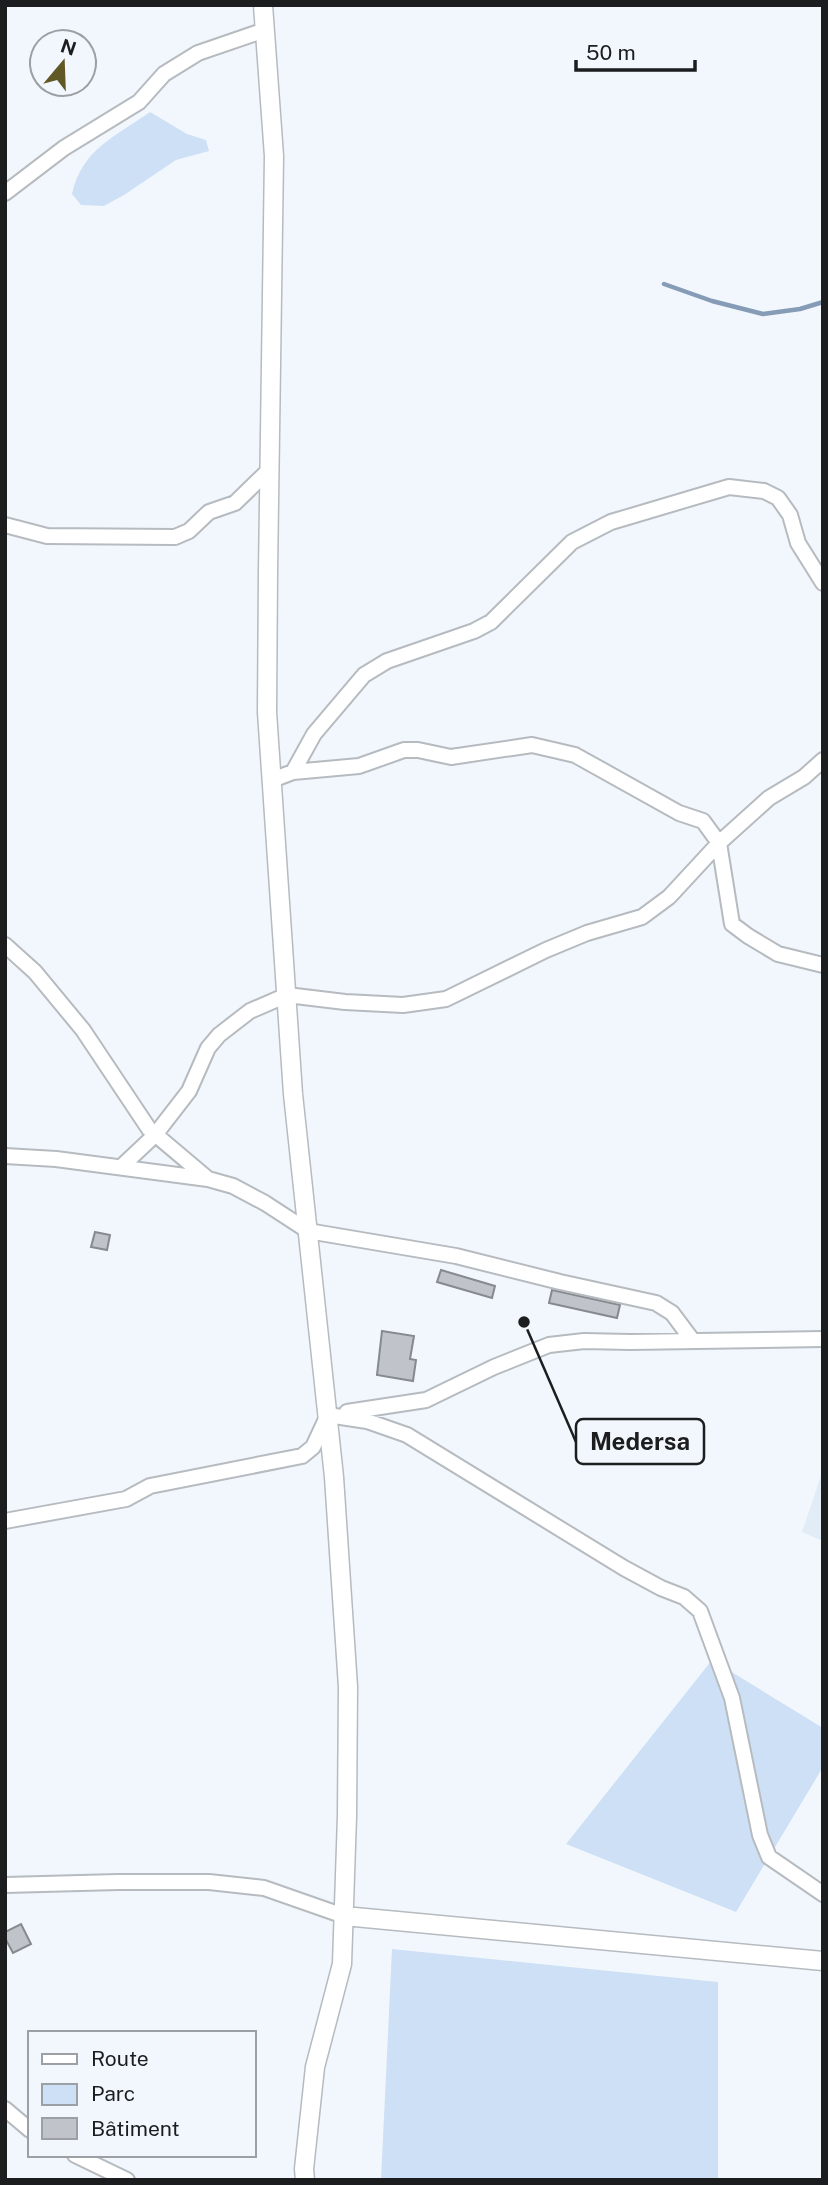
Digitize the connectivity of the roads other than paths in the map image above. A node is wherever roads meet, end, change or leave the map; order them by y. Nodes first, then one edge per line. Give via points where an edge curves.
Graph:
1 (263, 5) edge
2 (265, 30) junction
3 (5, 192) edge
4 (269, 470) junction
5 (5, 526) edge
6 (823, 583) edge
7 (823, 760) edge
8 (293, 772) junction
9 (272, 780) junction
10 (719, 843) junction
11 (5, 945) edge
12 (823, 965) edge
13 (286, 995) junction
14 (155, 1135) junction
15 (5, 1156) edge
16 (121, 1167) junction
17 (208, 1179) junction
18 (308, 1231) junction
19 (823, 1339) edge
20 (693, 1341) junction
21 (328, 1415) junction
22 (5, 1521) edge
23 (5, 1885) edge
24 (823, 1894) edge
25 (344, 1916) junction
26 (823, 1961) edge
27 (5, 2109) edge
28 (28, 2128) edge
29 (79, 2157) edge
30 (127, 2180) edge
31 (304, 2180) edge

1 - 2 street
2 - 3 street via 198,53 164,74 139,102 64,148
2 - 4 street via 274,156
4 - 5 street via 235,503 209,512 175,537 47,536
4 - 9 street via 267,712
6 - 8 street via 798,542 790,515 778,498 764,491 729,487 611,522 572,542 491,622 387,661 364,675 314,734
7 - 10 street via 769,798
8 - 9 street
8 - 10 street via 359,766 404,750 451,757 533,744 575,755 679,813 703,821
9 - 13 street
10 - 12 street via 732,924 778,954
10 - 13 street via 669,897 642,917 546,950 446,999 404,1005
11 - 14 street via 35,972 83,1030
13 - 14 street via 250,1011 219,1035 208,1048 190,1091
13 - 18 street
14 - 16 street
14 - 17 street
15 - 16 street
16 - 17 street
17 - 18 street via 233,1186
18 - 20 street via 456,1256 656,1303 672,1313
18 - 21 street
19 - 20 street
20 - 21 street via 549,1345 426,1401
21 - 22 street via 313,1447 302,1456 150,1486 125,1499
21 - 24 street via 367,1420 407,1435 624,1568 684,1597 700,1611 732,1698 760,1835 769,1857
21 - 25 street via 348,1687
23 - 25 street via 209,1882 264,1888
25 - 26 street
25 - 31 street via 342,1964 315,2067
27 - 28 street
29 - 30 street

